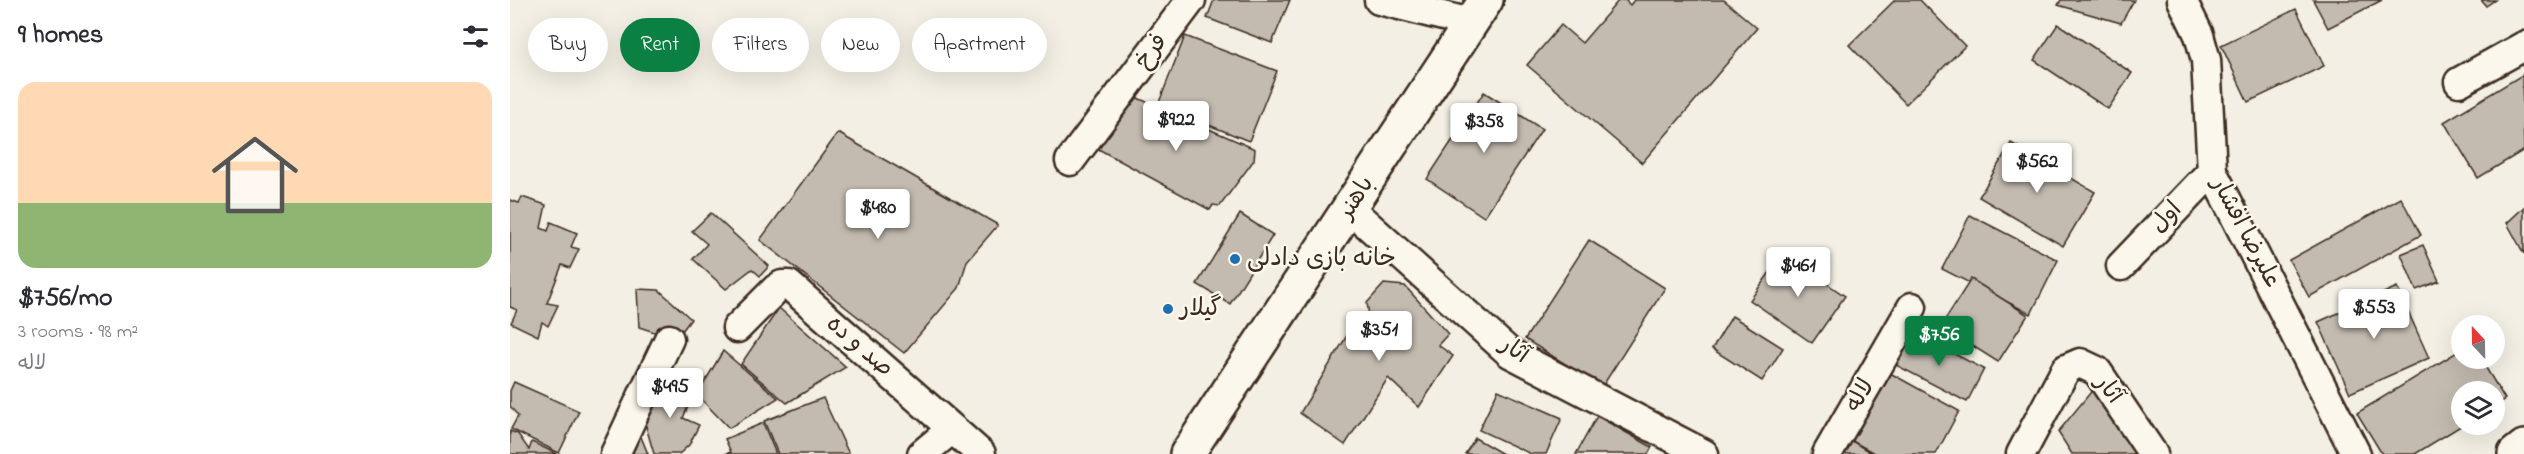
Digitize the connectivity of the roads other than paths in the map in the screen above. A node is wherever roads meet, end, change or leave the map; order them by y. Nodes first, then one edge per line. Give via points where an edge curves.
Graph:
1 (1191, 0) edge
2 (1379, 0) edge
3 (2182, 0) edge
4 (1478, 12) edge
5 (2524, 46) edge
6 (2459, 82) dead end
7 (1070, 161) dead end
8 (2212, 171) junction
9 (1350, 209) junction
10 (2121, 266) dead end
11 (1912, 307) dead end
12 (737, 328) dead end
13 (669, 339) dead end
14 (952, 429) junction
15 (2524, 447) edge
16 (615, 454) edge
17 (922, 454) edge
18 (981, 454) edge
19 (1187, 454) edge
20 (1704, 454) edge
21 (1827, 454) edge
22 (2021, 454) edge
23 (2153, 454) edge
24 (2356, 454) edge
25 (2515, 454) edge

1 - 7 street, فرخ
2 - 4 street
3 - 8 street, علیرضا افشار via 2206,60
4 - 9 main road, باهنر
5 - 6 street
8 - 10 street, اول
8 - 24 street, علیرضا افشار
9 - 19 main road, باهنر
9 - 20 street, آثار via 1510,353
11 - 21 street, لاله
12 - 14 street, صد و ده via 776,289 789,285
13 - 16 street
14 - 17 street
14 - 18 street, صد و ده
15 - 25 main road
22 - 23 street, آثار via 2066,369 2080,363 2097,371

